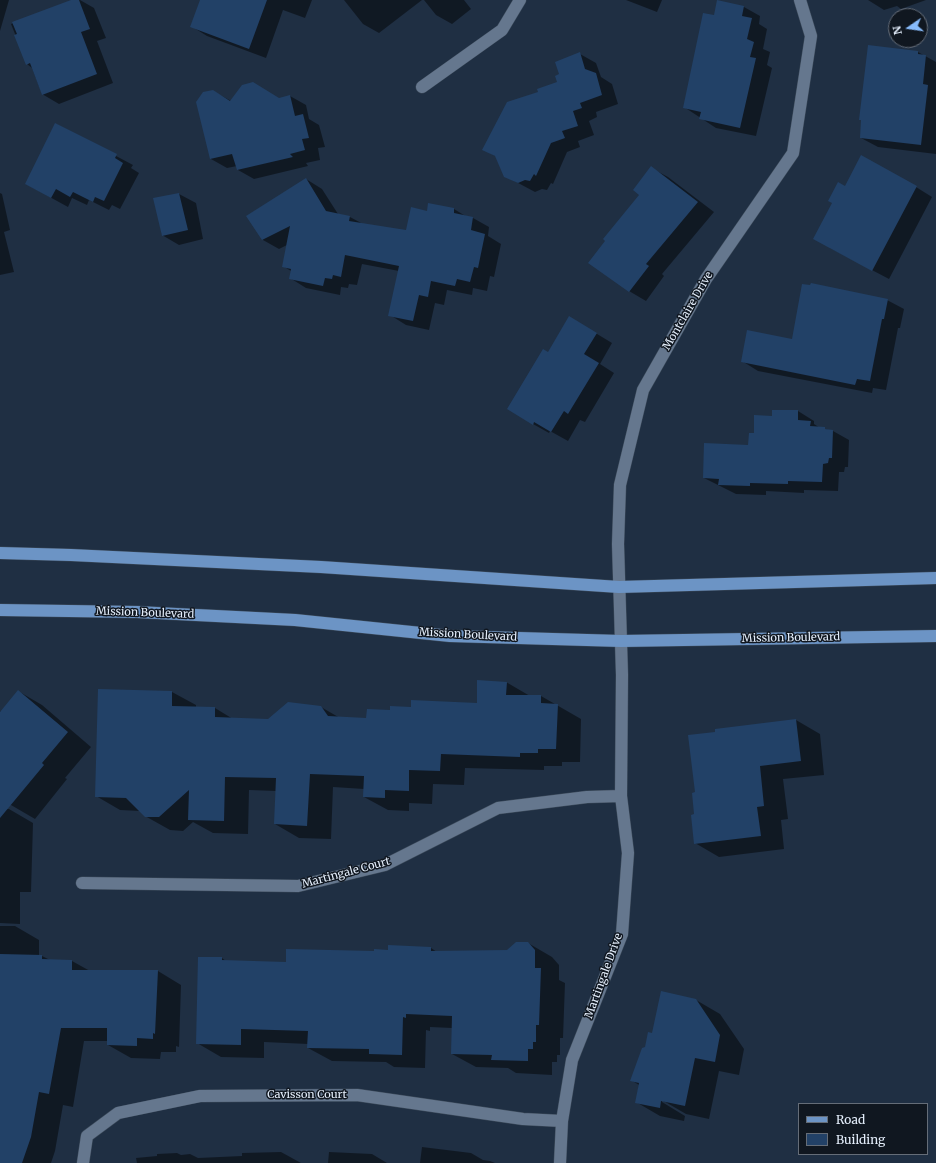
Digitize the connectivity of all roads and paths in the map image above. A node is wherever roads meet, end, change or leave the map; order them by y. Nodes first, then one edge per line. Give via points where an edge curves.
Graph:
1 (520, 0) edge
2 (800, 0) edge
3 (422, 87) dead end
4 (0, 553) edge
5 (936, 578) edge
6 (619, 587) junction
7 (0, 610) edge
8 (936, 636) edge
9 (621, 641) junction
10 (621, 796) junction
11 (82, 883) dead end
12 (562, 1121) junction
13 (83, 1163) edge
14 (560, 1163) edge

1 - 3 street via 502,30
2 - 6 street, Montclaire Drive via 811,36 793,153 706,279 642,390 620,485
4 - 6 main road via 321,567
5 - 6 main road
6 - 9 street, Montclaire Drive
7 - 9 main road, Mission Boulevard via 137,612 295,620 450,636
8 - 9 main road, Mission Boulevard
9 - 10 street, Martingale Drive
10 - 11 street, Martingale Court via 587,797 498,808 384,865 298,886
10 - 12 street, Martingale Drive via 628,853 622,934 572,1060
12 - 13 street, Cavisson Court via 523,1119 357,1095 200,1096 118,1113 87,1136
12 - 14 street, Martingale Drive

